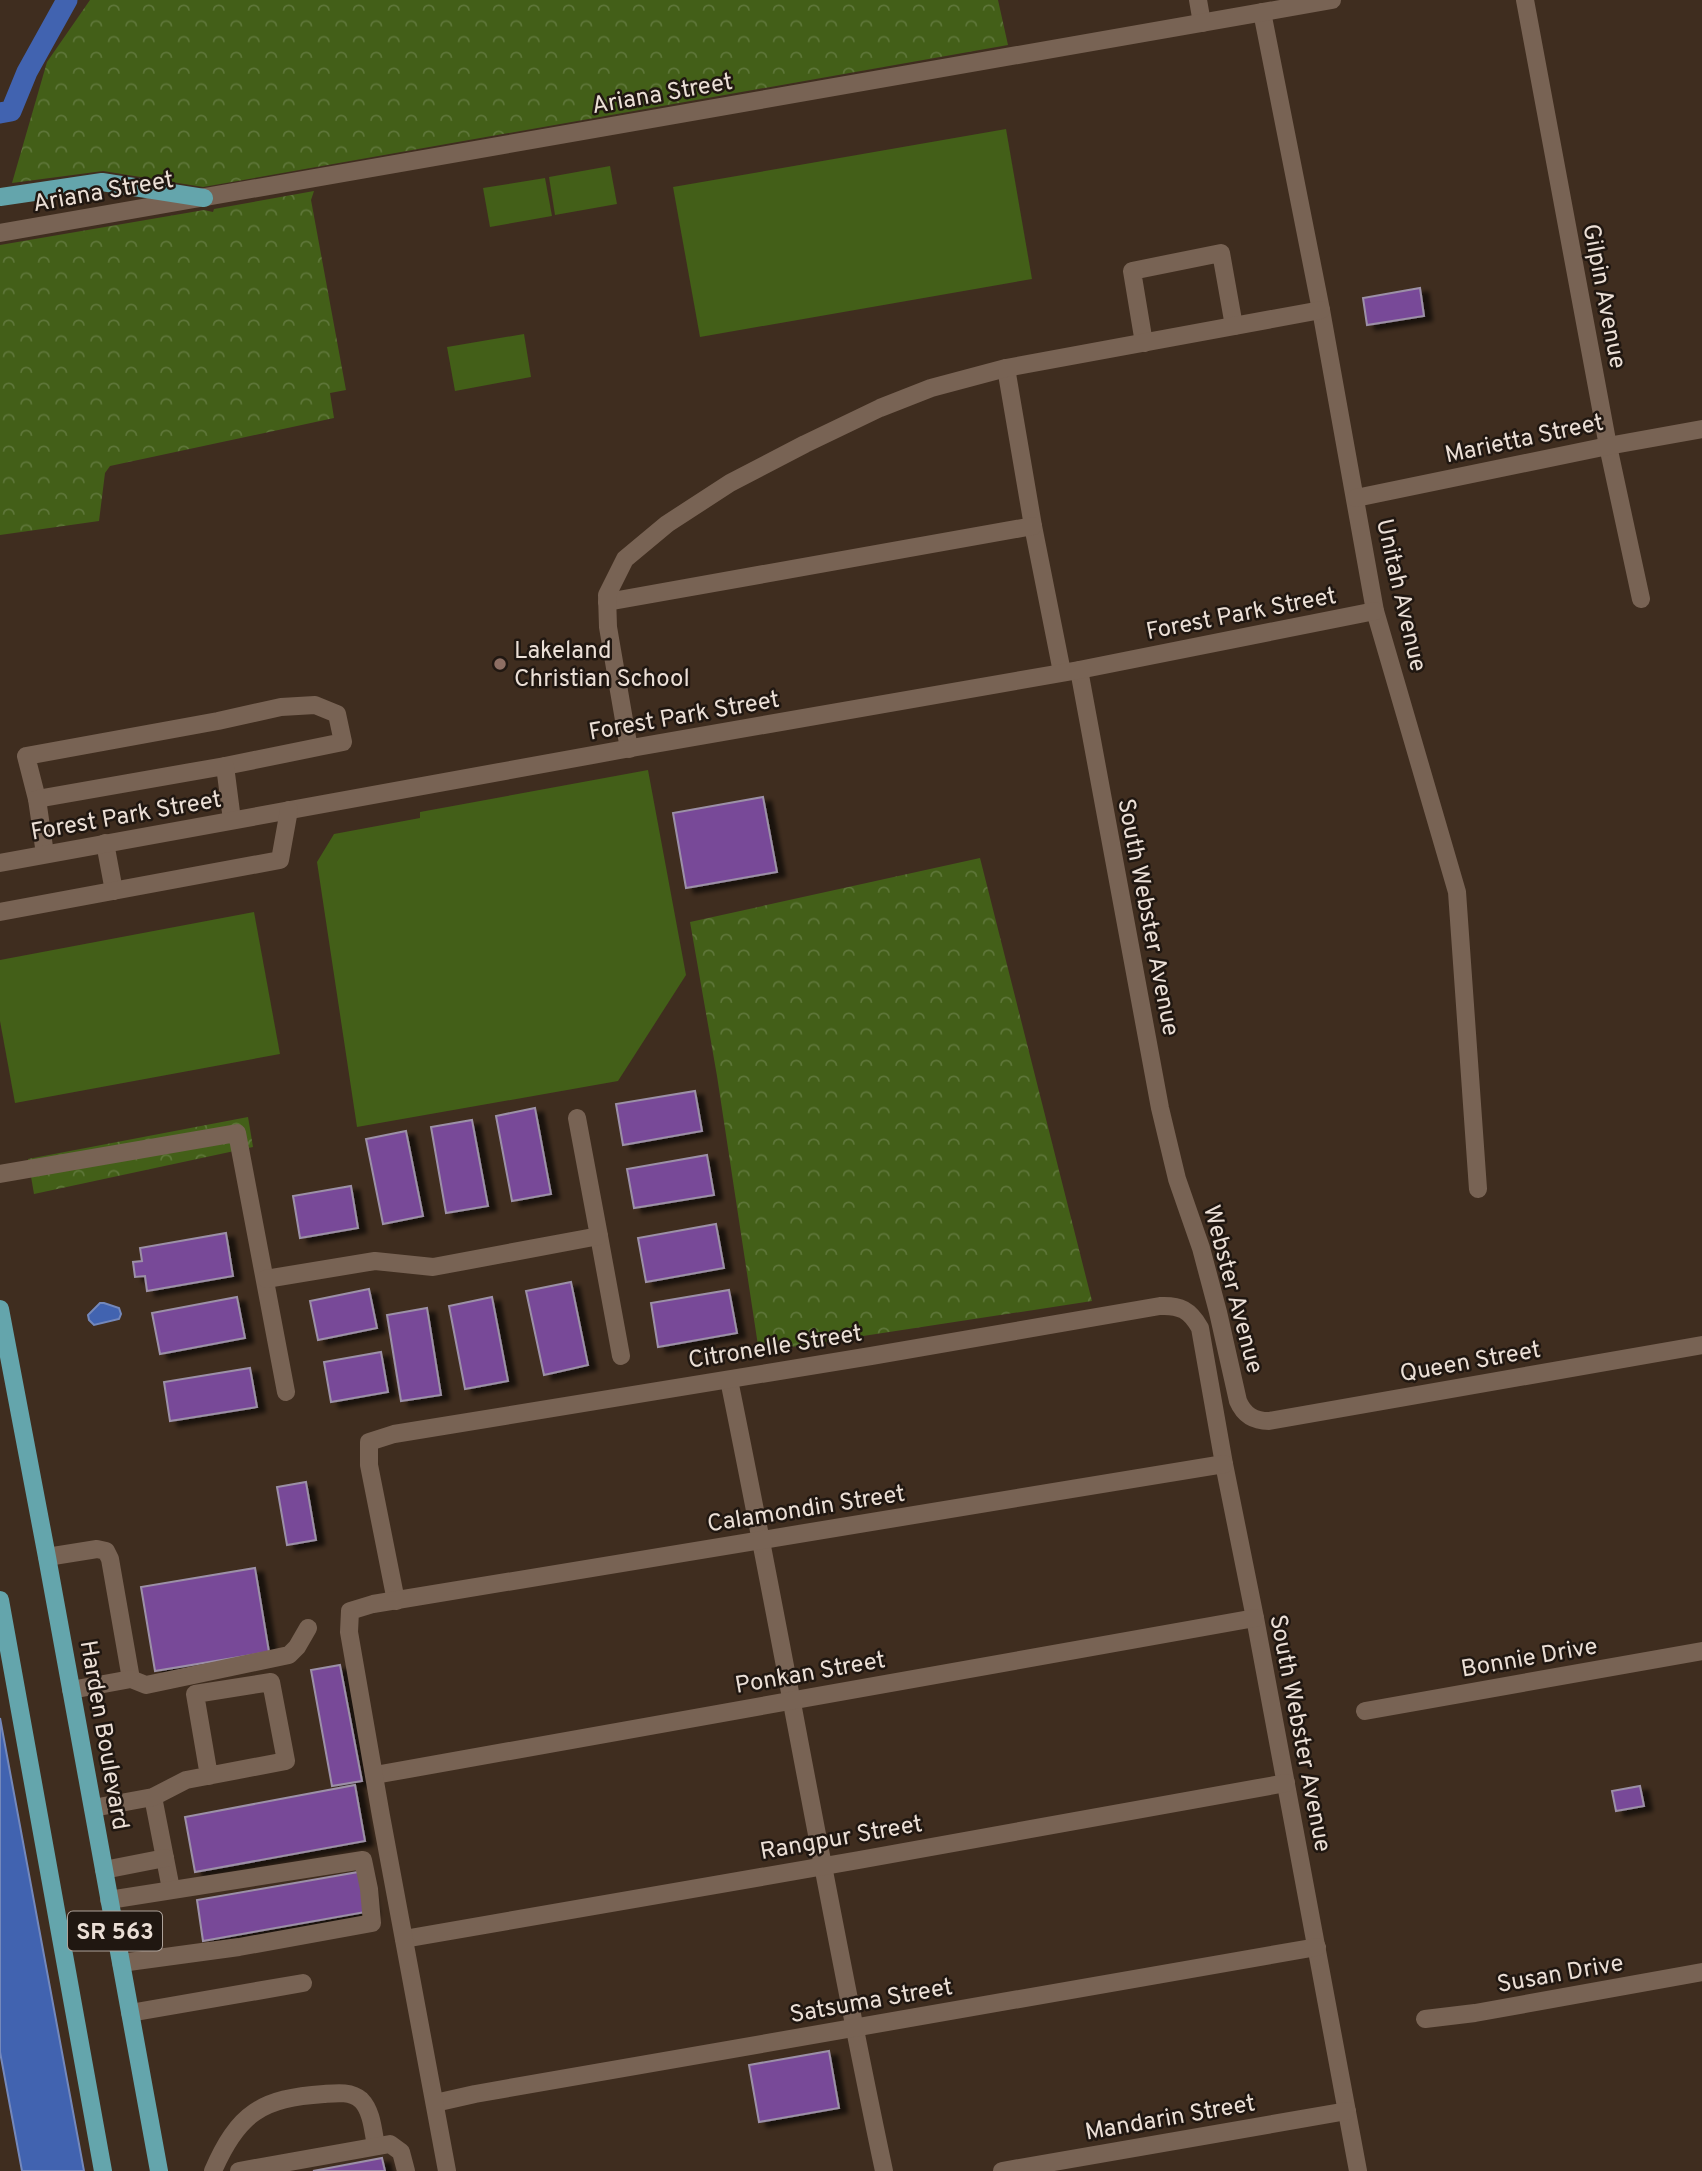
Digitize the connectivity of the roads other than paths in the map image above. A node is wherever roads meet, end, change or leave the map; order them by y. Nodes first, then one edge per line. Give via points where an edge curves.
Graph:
1 (1198, 0) edge
2 (1332, 0) edge
3 (1525, 0) edge
4 (1262, 12) junction
5 (1202, 23) junction
6 (0, 197) edge
7 (204, 198) junction
8 (0, 233) edge
9 (1321, 310) junction
10 (1234, 326) junction
11 (1144, 343) junction
12 (1006, 368) junction
13 (1702, 429) edge
14 (1608, 446) junction
15 (1356, 498) junction
16 (1033, 526) junction
17 (1641, 599) dead end
18 (607, 602) junction
19 (1375, 611) junction
20 (1070, 671) junction
21 (629, 749) junction
22 (225, 766) junction
23 (37, 799) junction
24 (289, 810) junction
25 (232, 821) junction
26 (106, 844) junction
27 (46, 854) junction
28 (0, 863) edge
29 (114, 891) junction
30 (0, 912) edge
31 (577, 1118) dead end
32 (1176, 1172) joint
33 (0, 1174) edge
34 (1478, 1189) dead end
35 (599, 1236) junction
36 (266, 1279) junction
37 (0, 1309) edge
38 (1184, 1310) joint
39 (1702, 1345) edge
40 (621, 1356) dead end
41 (729, 1380) junction
42 (286, 1392) dead end
43 (1249, 1416) joint
44 (1224, 1464) junction
45 (761, 1540) junction
46 (47, 1557) junction
47 (0, 1600) edge
48 (396, 1601) junction
49 (1255, 1618) junction
50 (308, 1628) dead end
51 (1702, 1651) edge
52 (131, 1679) junction
53 (71, 1690) junction
54 (792, 1701) junction
55 (1365, 1711) dead end
56 (375, 1775) junction
57 (209, 1776) junction
58 (1286, 1783) junction
59 (153, 1797) junction
60 (93, 1808) junction
61 (165, 1858) junction
62 (823, 1866) junction
63 (104, 1870) junction
64 (172, 1889) junction
65 (109, 1900) junction
66 (404, 1939) junction
67 (1317, 1947) junction
68 (121, 1963) junction
69 (1702, 1972) edge
70 (303, 1983) dead end
71 (130, 2013) junction
72 (1425, 2019) dead end
73 (854, 2028) junction
74 (435, 2104) junction
75 (1347, 2112) junction
76 (376, 2146) junction
77 (103, 2171) edge
78 (159, 2171) edge
79 (213, 2171) edge
80 (239, 2171) edge
81 (406, 2171) edge
82 (447, 2171) edge
83 (884, 2171) edge
84 (1002, 2171) edge
85 (1358, 2171) edge

1 - 5 street
2 - 4 street, Ariana Street
3 - 14 street, Gilpin Avenue
4 - 5 street, Ariana Street
4 - 9 street, Unitah Avenue
5 - 7 street, Ariana Street
6 - 7 main road via 102,182
7 - 8 street, Ariana Street
9 - 10 street
9 - 15 street, Unitah Avenue
10 - 11 street
10 - 11 street via 1221,253 1132,271
11 - 12 street
12 - 16 street, South Webster Avenue
12 - 18 street via 931,388 880,408 730,483 667,524 625,559
13 - 14 street, Marietta Street
14 - 15 street, Marietta Street
14 - 17 street, Gilpin Avenue
15 - 19 street, Unitah Avenue
16 - 18 street
16 - 20 street, South Webster Avenue
18 - 21 street
19 - 20 street, Forest Park Street
19 - 34 street, Unitah Avenue via 1457,892
20 - 21 street, Forest Park Street
20 - 32 street, South Webster Avenue
21 - 24 street, Forest Park Street
22 - 23 street
22 - 23 street via 343,742 337,714 315,705 281,707 26,756
22 - 25 street
23 - 27 street
24 - 25 street, Forest Park Street
24 - 29 street via 279,860
25 - 26 street, Forest Park Street
26 - 27 street, Forest Park Street
26 - 29 street
27 - 28 street, Forest Park Street
29 - 30 street
31 - 35 street
32 - 43 street, Webster Avenue via 1201,1248 1238,1401
33 - 36 street via 237,1133
35 - 36 street via 433,1267 375,1261
35 - 40 street
36 - 42 street
37 - 46 main road, Harden Boulevard / SR 563
38 - 41 street, Citronelle Street via 1160,1306
38 - 44 street, South Webster Avenue via 1200,1328
39 - 43 street, Queen Street via 1269,1421
41 - 45 street
41 - 48 street, Citronelle Street via 394,1434 369,1442 369,1465
44 - 45 street, Calamondin Street
44 - 49 street, South Webster Avenue
45 - 48 street, Calamondin Street
45 - 54 street
46 - 52 street via 106,1551
46 - 53 main road, Harden Boulevard / SR 563
47 - 77 main road, SR 563
48 - 56 street, Calamondin Street via 350,1611 349,1632
49 - 54 street, Ponkan Street
49 - 58 street, South Webster Avenue
50 - 52 street via 289,1655 146,1685
51 - 55 street, Bonnie Drive
52 - 53 street
53 - 60 main road, Harden Boulevard / SR 563
54 - 56 street, Ponkan Street
54 - 62 street
56 - 66 street
57 - 57 street via 286,1761 271,1682 195,1694
57 - 59 street via 186,1780
58 - 62 street, Rangpur Street
58 - 67 street, South Webster Avenue
59 - 60 street
59 - 61 street
60 - 63 main road, Harden Boulevard / SR 563
61 - 63 street
61 - 64 street
62 - 66 street, Rangpur Street
62 - 73 street
63 - 65 main road, Harden Boulevard / SR 563
64 - 65 street
64 - 68 street via 363,1860 372,1923
65 - 68 main road, Harden Boulevard / SR 563
66 - 74 street
67 - 73 street, Satsuma Street
67 - 75 street, South Webster Avenue
68 - 71 main road, Harden Boulevard / SR 563
69 - 72 street, Susan Drive
70 - 71 street
71 - 78 main road, Harden Boulevard / SR 563
73 - 74 street, Satsuma Street
73 - 83 street
74 - 82 street
75 - 84 street, Mandarin Street
75 - 85 street, South Webster Avenue
76 - 79 street via 363,2102 341,2093 316,2094 255,2110 225,2143
76 - 80 street
76 - 81 street via 390,2144 401,2152

